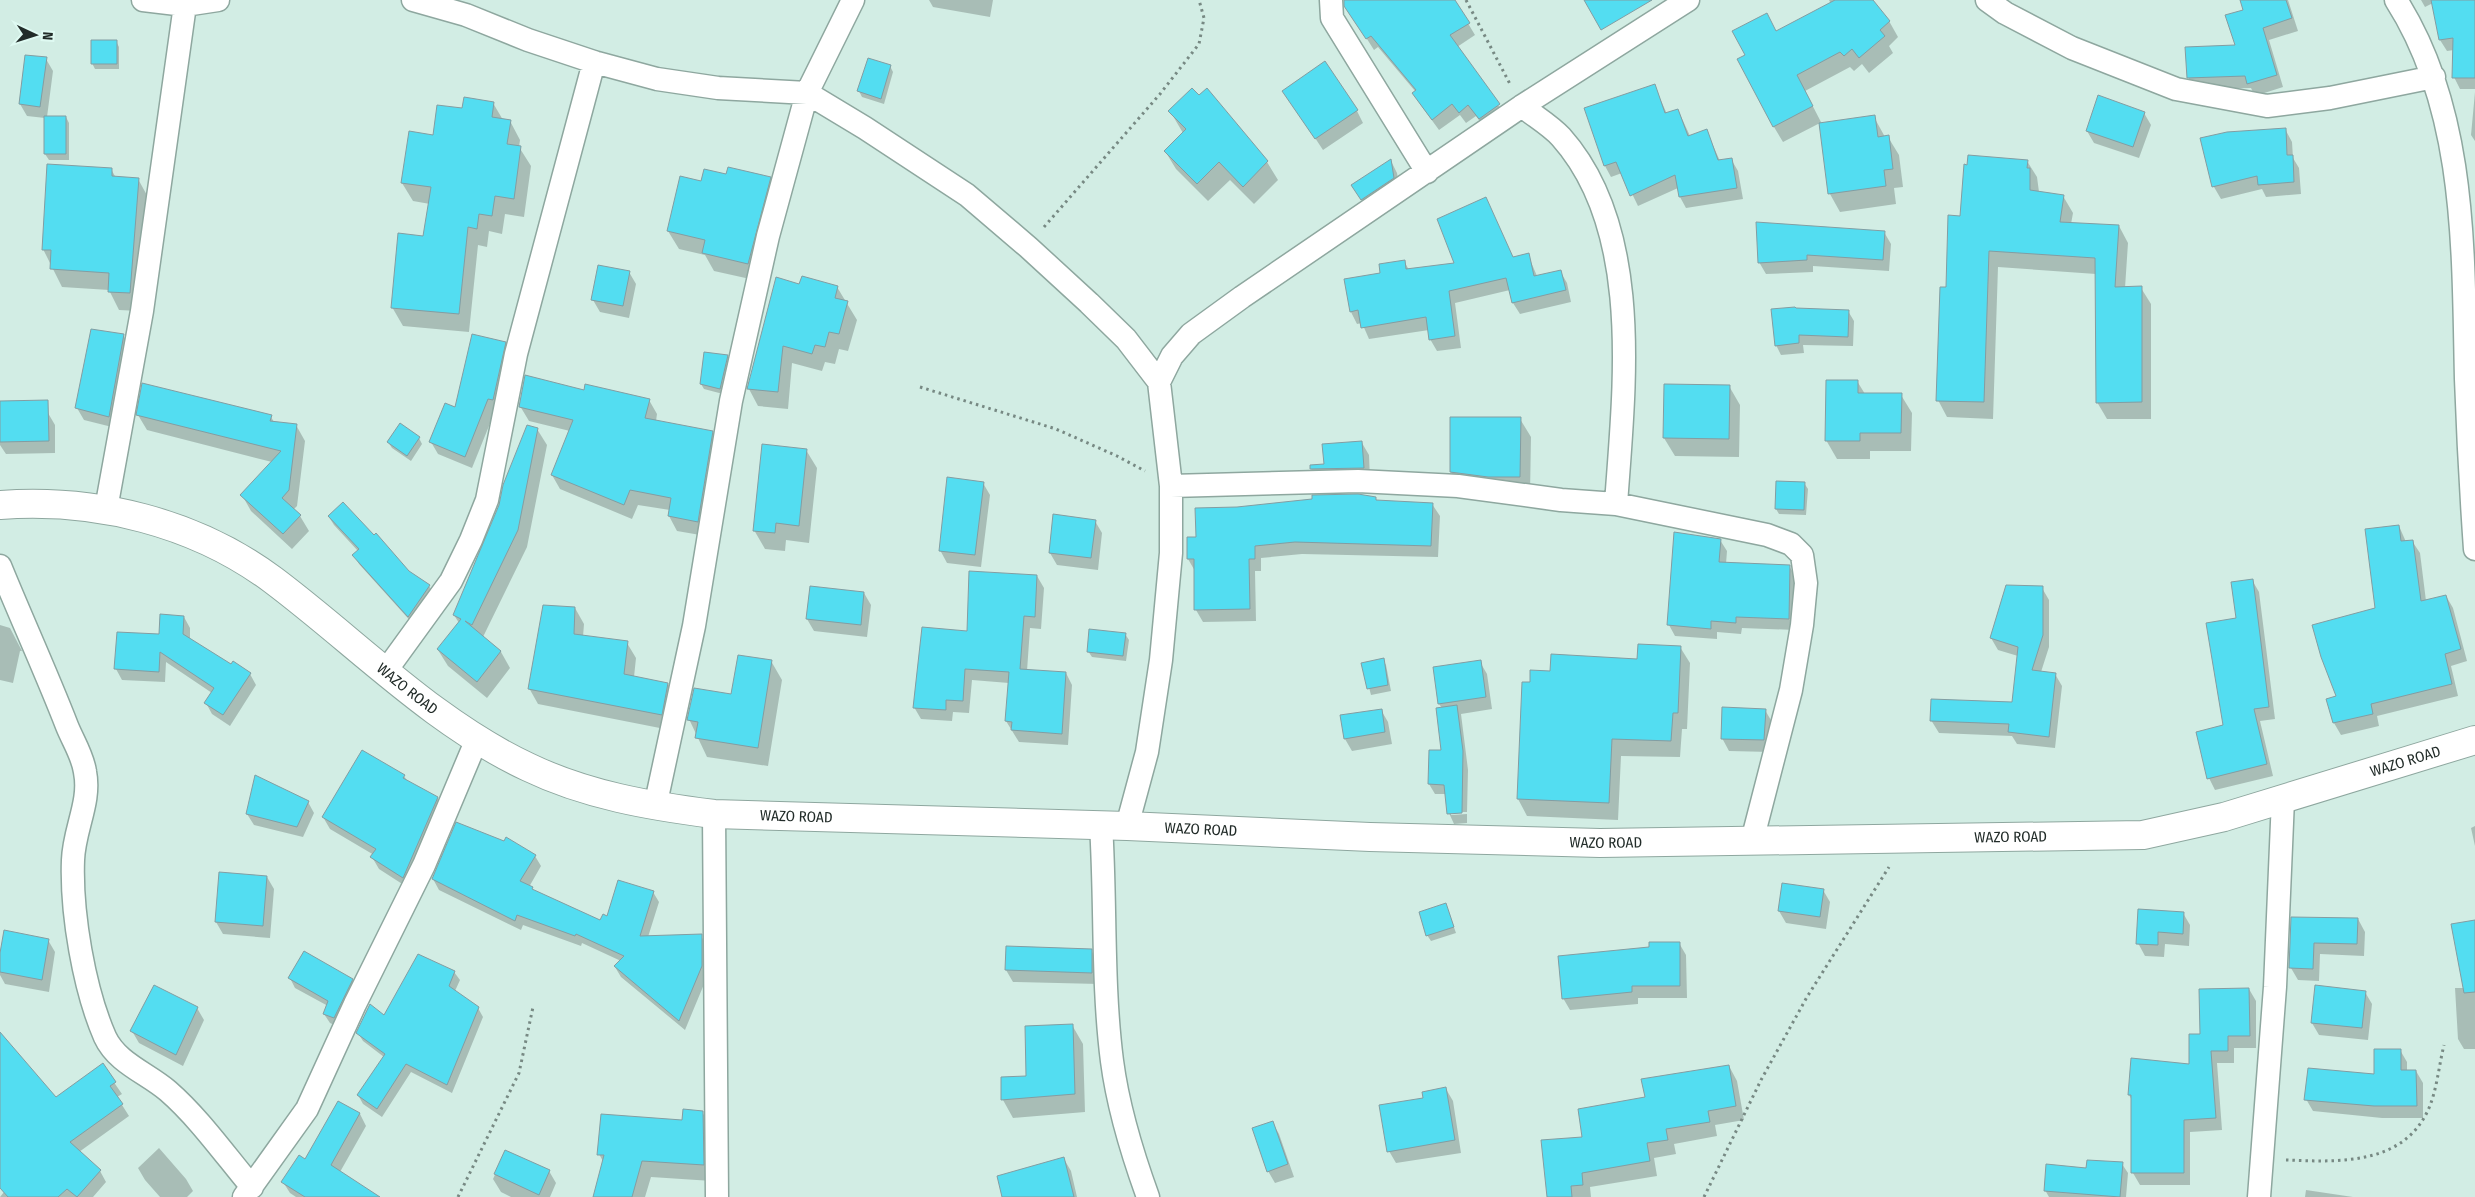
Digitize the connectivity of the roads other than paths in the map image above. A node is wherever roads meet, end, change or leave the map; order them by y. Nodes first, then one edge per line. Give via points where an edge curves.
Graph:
1 (143, 0) edge
2 (218, 0) edge
3 (413, 0) edge
4 (853, 0) edge
5 (1331, 0) edge
6 (1688, 0) edge
7 (1987, 0) edge
8 (2396, 0) edge
9 (185, 5) junction
10 (594, 62) junction
11 (2434, 77) junction
12 (807, 93) junction
13 (1522, 106) junction
14 (1427, 172) junction
15 (1159, 382) junction
16 (1171, 486) junction
17 (1616, 504) junction
18 (0, 505) edge
19 (106, 509) junction
20 (2475, 549) edge
21 (0, 566) edge
22 (385, 672) junction
23 (477, 739) junction
24 (2475, 740) edge
25 (2283, 799) junction
26 (655, 807) junction
27 (714, 814) junction
28 (1114, 825) junction
29 (1752, 841) junction
30 (248, 1192) edge
31 (717, 1197) edge
32 (1148, 1197) edge
33 (2259, 1197) edge

1 - 9 street
2 - 9 street
3 - 10 street via 466,15
4 - 12 street
5 - 14 street via 1332,18
6 - 13 street
7 - 11 street via 2072,48 2176,89 2267,106 2330,98
8 - 11 street
9 - 19 street via 142,311
10 - 12 street via 657,79 700,86
10 - 22 street via 516,354 487,500 451,581
11 - 20 street via 2452,153 2463,254 2468,445
12 - 15 street via 967,196 1028,247 1126,339
12 - 26 street via 768,236 731,401 694,626
13 - 14 street
13 - 17 street via 1560,137 1586,172 1604,210 1619,267 1623,328
14 - 15 street via 1191,334 1172,356
15 - 16 street
16 - 17 street via 1358,481 1458,486
16 - 28 street via 1171,553 1161,660 1147,752
17 - 29 street via 1767,534 1791,544 1802,555 1806,583 1791,690
18 - 19 main road, WAZO ROAD via 31,503
19 - 22 main road, WAZO ROAD via 168,524 218,546 271,579
21 - 30 street via 85,770 87,798 76,829 72,860 78,938 106,1039 123,1060 167,1090 190,1113
22 - 23 main road, WAZO ROAD
23 - 26 main road, WAZO ROAD via 528,767 580,788
23 - 30 street via 424,865 307,1109
24 - 25 main road, WAZO ROAD
25 - 29 main road, WAZO ROAD via 2224,817 2143,835
25 - 33 street via 2275,987
26 - 27 main road, WAZO ROAD
27 - 28 main road, WAZO ROAD
27 - 31 street
28 - 29 main road, WAZO ROAD via 1398,838 1600,843
28 - 32 street via 1104,881 1112,1062 1132,1153

